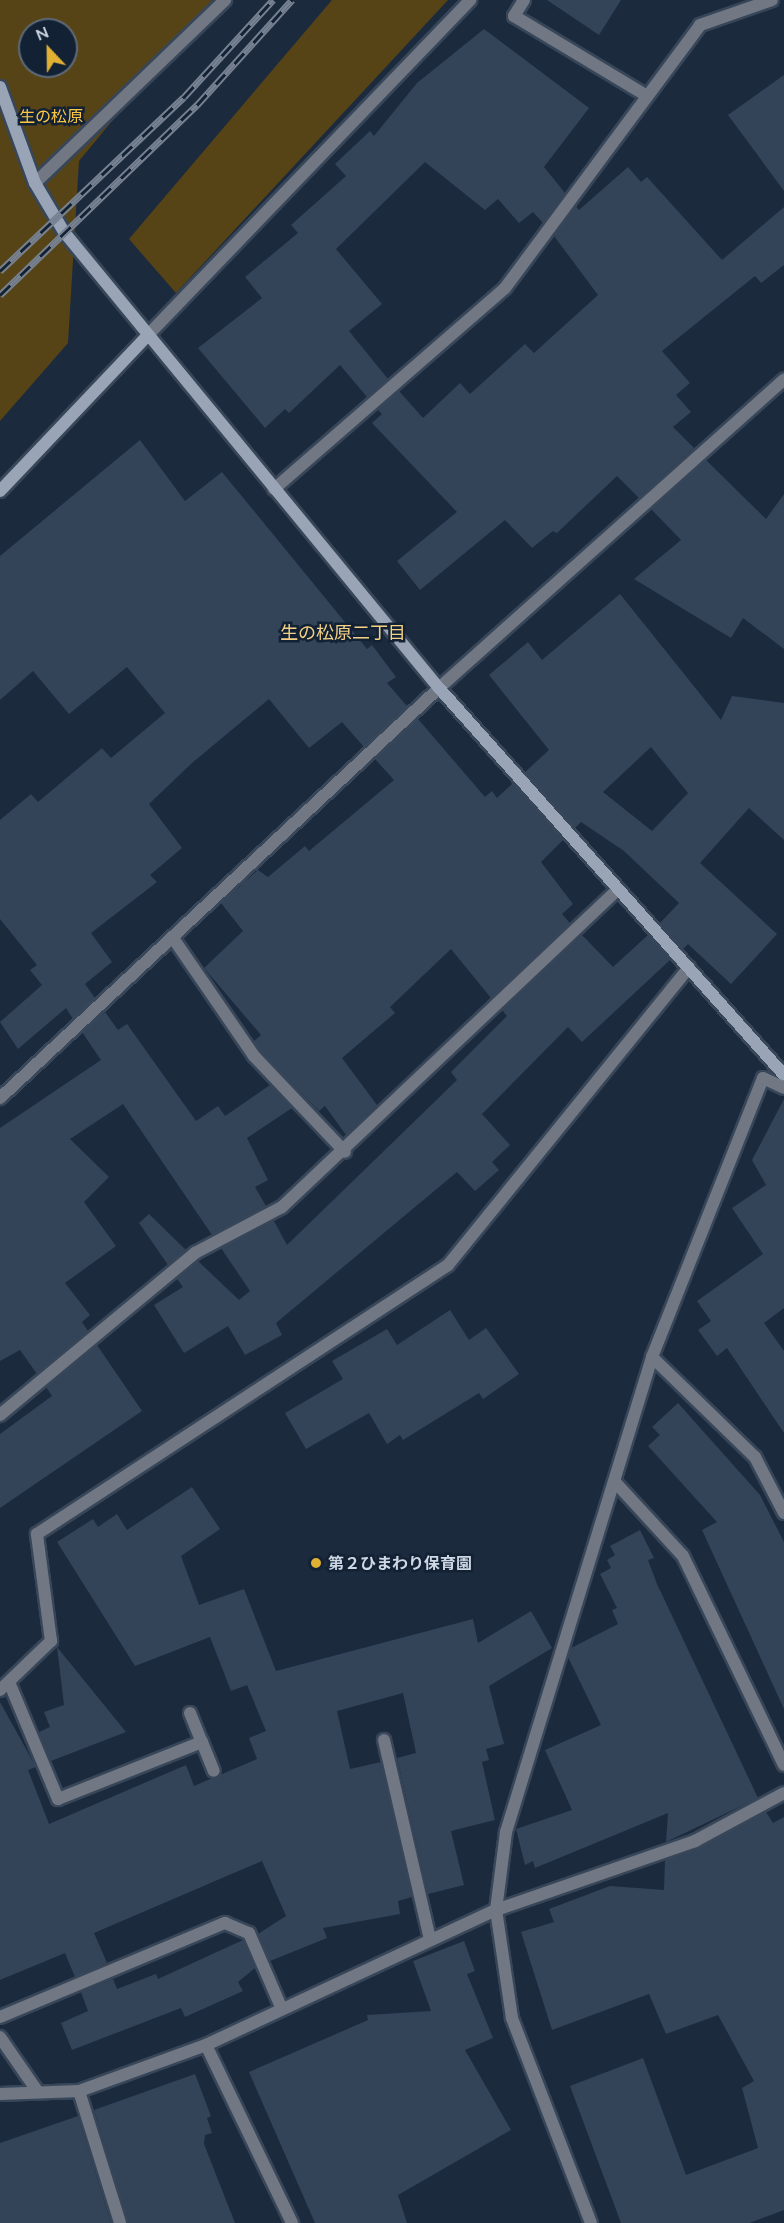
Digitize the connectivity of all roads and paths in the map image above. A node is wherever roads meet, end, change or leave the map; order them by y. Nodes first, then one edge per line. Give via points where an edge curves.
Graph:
1 (225, 0) edge
2 (470, 0) edge
3 (524, 0) edge
4 (772, 0) edge
5 (0, 87) edge
6 (647, 96) junction
7 (35, 183) junction
8 (148, 335) junction
9 (784, 379) edge
10 (274, 489) junction
11 (0, 491) edge
12 (438, 688) junction
13 (617, 890) junction
14 (173, 938) junction
15 (689, 967) junction
16 (784, 1075) edge
17 (784, 1088) edge
18 (0, 1098) edge
19 (345, 1152) junction
20 (652, 1357) junction
21 (0, 1414) edge
22 (615, 1482) junction
23 (784, 1513) edge
24 (4, 1686) edge
25 (190, 1713) dead end
26 (384, 1740) dead end
27 (202, 1742) junction
28 (784, 1765) edge
29 (214, 1771) dead end
30 (784, 1793) edge
31 (496, 1910) junction
32 (430, 1940) junction
33 (281, 2007) junction
34 (0, 2017) edge
35 (0, 2037) edge
36 (206, 2045) junction
37 (79, 2091) junction
38 (38, 2092) junction
39 (0, 2094) edge
40 (120, 2223) edge
41 (292, 2223) edge
42 (591, 2223) edge

1 - 7 street
2 - 8 street
3 - 6 street via 514,16
4 - 6 street via 700,26
5 - 7 street
6 - 10 street via 505,288
7 - 8 street via 64,232
8 - 10 street
8 - 11 street
9 - 12 street
10 - 12 street
12 - 13 street
12 - 14 street
13 - 15 street
13 - 19 street
14 - 18 street
14 - 19 street via 255,1056
15 - 16 street
15 - 24 street via 448,1265 37,1534 51,1641
17 - 20 street via 763,1078
19 - 21 street via 282,1207 195,1253
20 - 22 street
20 - 23 street via 755,1457
22 - 28 street via 683,1556
22 - 31 street via 506,1832
24 - 27 street via 58,1800
25 - 27 street
26 - 32 street
27 - 29 street
30 - 31 street via 695,1841
31 - 32 street
31 - 42 street via 512,2018
32 - 33 street
33 - 34 street via 249,1933 225,1923
33 - 36 street
35 - 38 street
36 - 37 street
36 - 41 street
37 - 38 street
37 - 40 street
38 - 39 street

